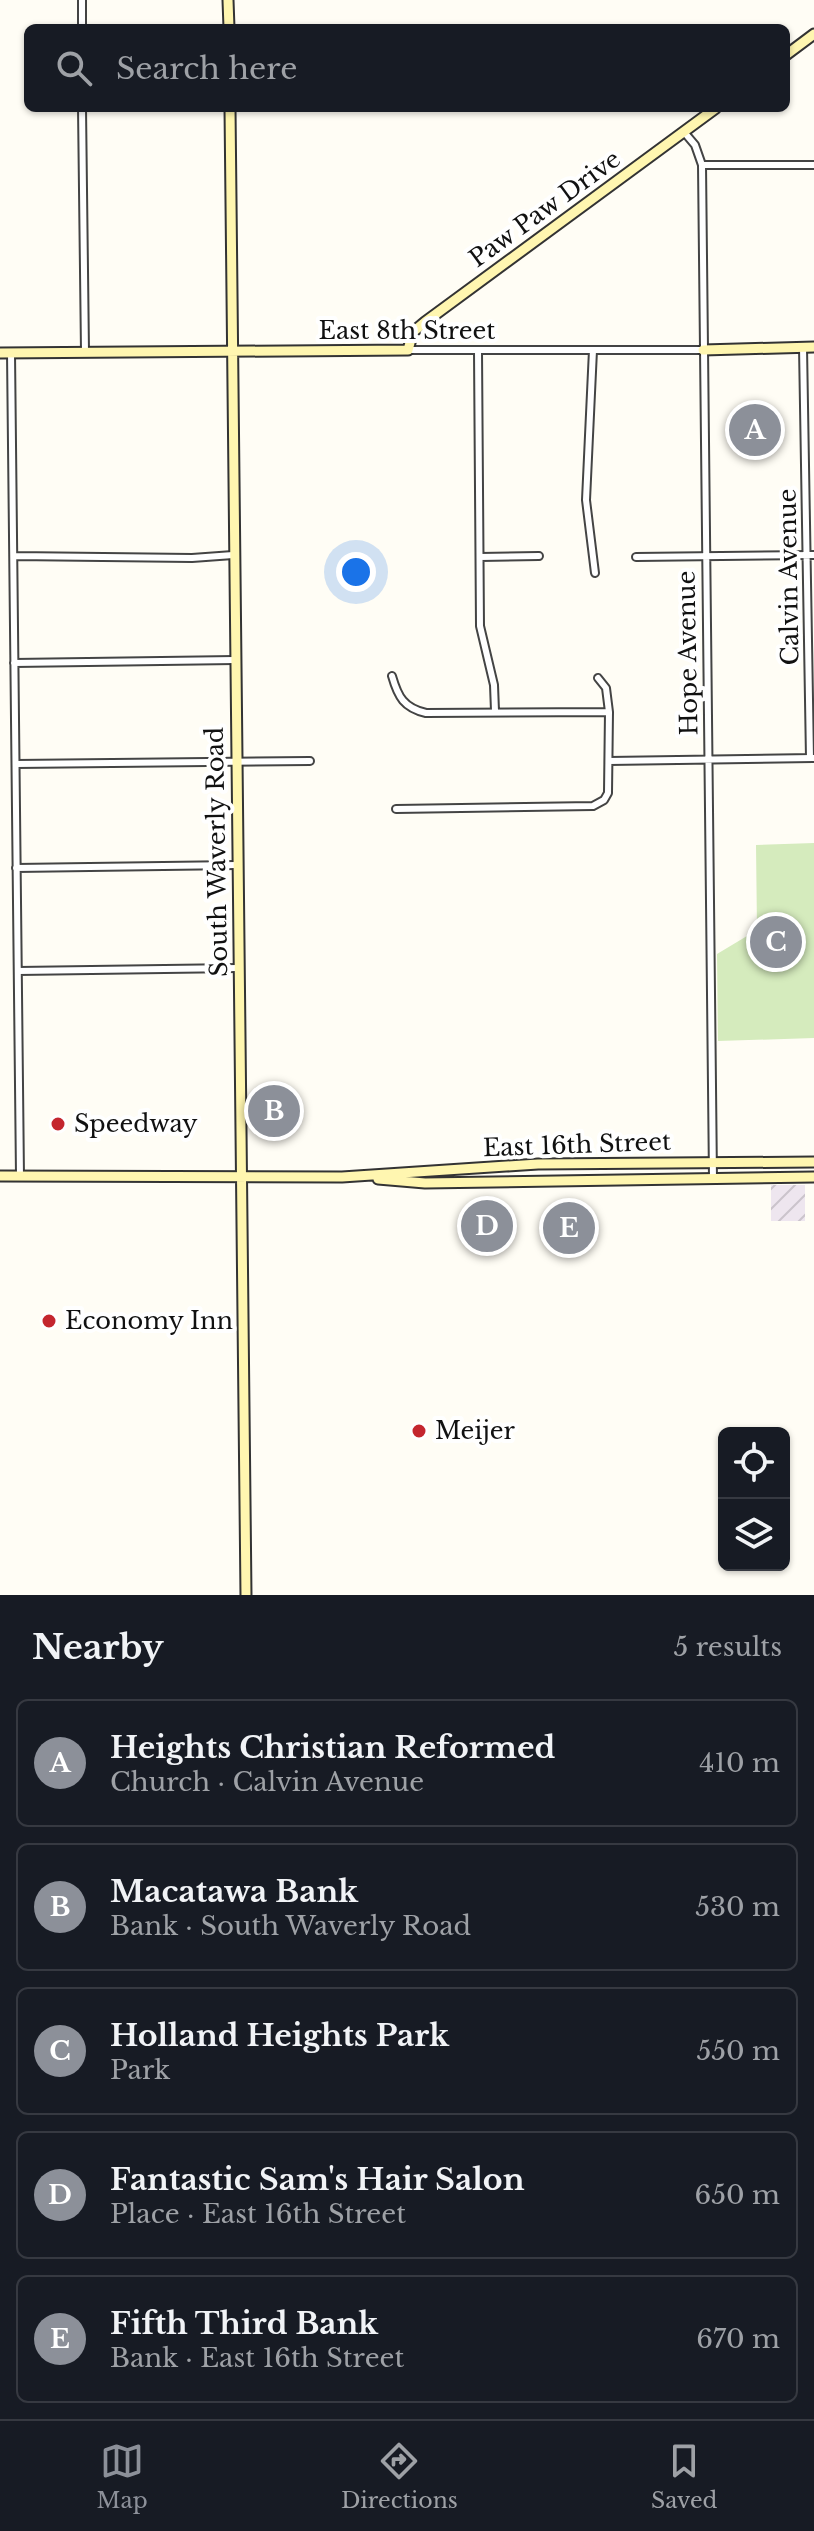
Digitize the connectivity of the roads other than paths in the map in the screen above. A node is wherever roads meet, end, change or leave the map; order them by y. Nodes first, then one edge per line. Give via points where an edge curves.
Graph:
1 (82, 0) edge
2 (228, 0) edge
3 (82, 24) edge
4 (229, 24) edge
5 (814, 34) edge
6 (790, 52) edge
7 (82, 112) edge
8 (230, 112) edge
9 (711, 112) edge
10 (684, 132) junction
11 (702, 165) junction
12 (814, 165) edge
13 (809, 347) edge
14 (408, 350) junction
15 (593, 350) junction
16 (703, 350) junction
17 (478, 351) junction
18 (85, 352) junction
19 (233, 352) junction
20 (5, 353) edge
21 (233, 555) junction
22 (810, 555) edge
23 (14, 556) junction
24 (539, 556) dead end
25 (704, 556) junction
26 (480, 557) junction
27 (636, 557) dead end
28 (595, 573) dead end
29 (235, 660) junction
30 (14, 663) junction
31 (392, 676) dead end
32 (598, 678) dead end
33 (495, 711) junction
34 (609, 712) junction
35 (812, 758) edge
36 (708, 759) junction
37 (310, 761) dead end
38 (609, 761) junction
39 (236, 762) junction
40 (16, 764) junction
41 (396, 809) dead end
42 (237, 865) junction
43 (16, 868) junction
44 (238, 968) junction
45 (18, 971) junction
46 (713, 1162) junction
47 (814, 1162) edge
48 (0, 1176) edge
49 (20, 1176) junction
50 (243, 1177) junction
51 (342, 1177) junction
52 (814, 1177) edge
53 (713, 1178) junction
54 (246, 1595) edge

1 - 3 street
2 - 4 main road
5 - 6 main road
7 - 18 street
8 - 19 main road, South Waverly Road
9 - 10 main road, Paw Paw Drive
10 - 11 street, Hope Avenue
10 - 14 main road, Paw Paw Drive via 425,322 413,332
11 - 12 street
11 - 16 street, Hope Avenue
13 - 16 main road, East 8th Street
13 - 22 street, Calvin Avenue
14 - 17 street, East 8th Street
14 - 19 main road, East 8th Street
15 - 16 street, East 8th Street
15 - 17 street, East 8th Street
15 - 28 street via 586,500
16 - 25 street, Hope Avenue
17 - 26 street
18 - 19 main road, East 8th Street
18 - 20 main road, East 8th Street
19 - 21 main road, South Waverly Road
20 - 23 street
21 - 23 street
21 - 29 main road, South Waverly Road
22 - 25 street
22 - 35 street, Calvin Avenue
23 - 30 street
24 - 26 street
25 - 27 street
25 - 36 street, Hope Avenue
26 - 33 street via 480,626
29 - 30 street
29 - 39 main road, South Waverly Road
30 - 40 street
31 - 33 street via 399,696 415,710
32 - 34 street via 606,688
33 - 34 street
34 - 38 street
35 - 36 street
36 - 38 street
36 - 46 street, Hope Avenue
37 - 39 street
38 - 41 street via 608,793 593,806
39 - 40 street
39 - 42 main road, South Waverly Road
40 - 43 street
42 - 43 street
42 - 44 main road, South Waverly Road
43 - 45 street
44 - 45 street
44 - 50 main road, South Waverly Road
45 - 49 street
46 - 47 main road, East 16th Street
46 - 51 main road, East 16th Street via 538,1164
46 - 53 street, Hope Avenue
48 - 49 main road, East 16th Street
49 - 50 main road, East 16th Street
50 - 51 main road, East 16th Street
50 - 54 main road, South Waverly Road
51 - 53 main road, East 16th Street via 425,1183
52 - 53 main road, East 16th Street

